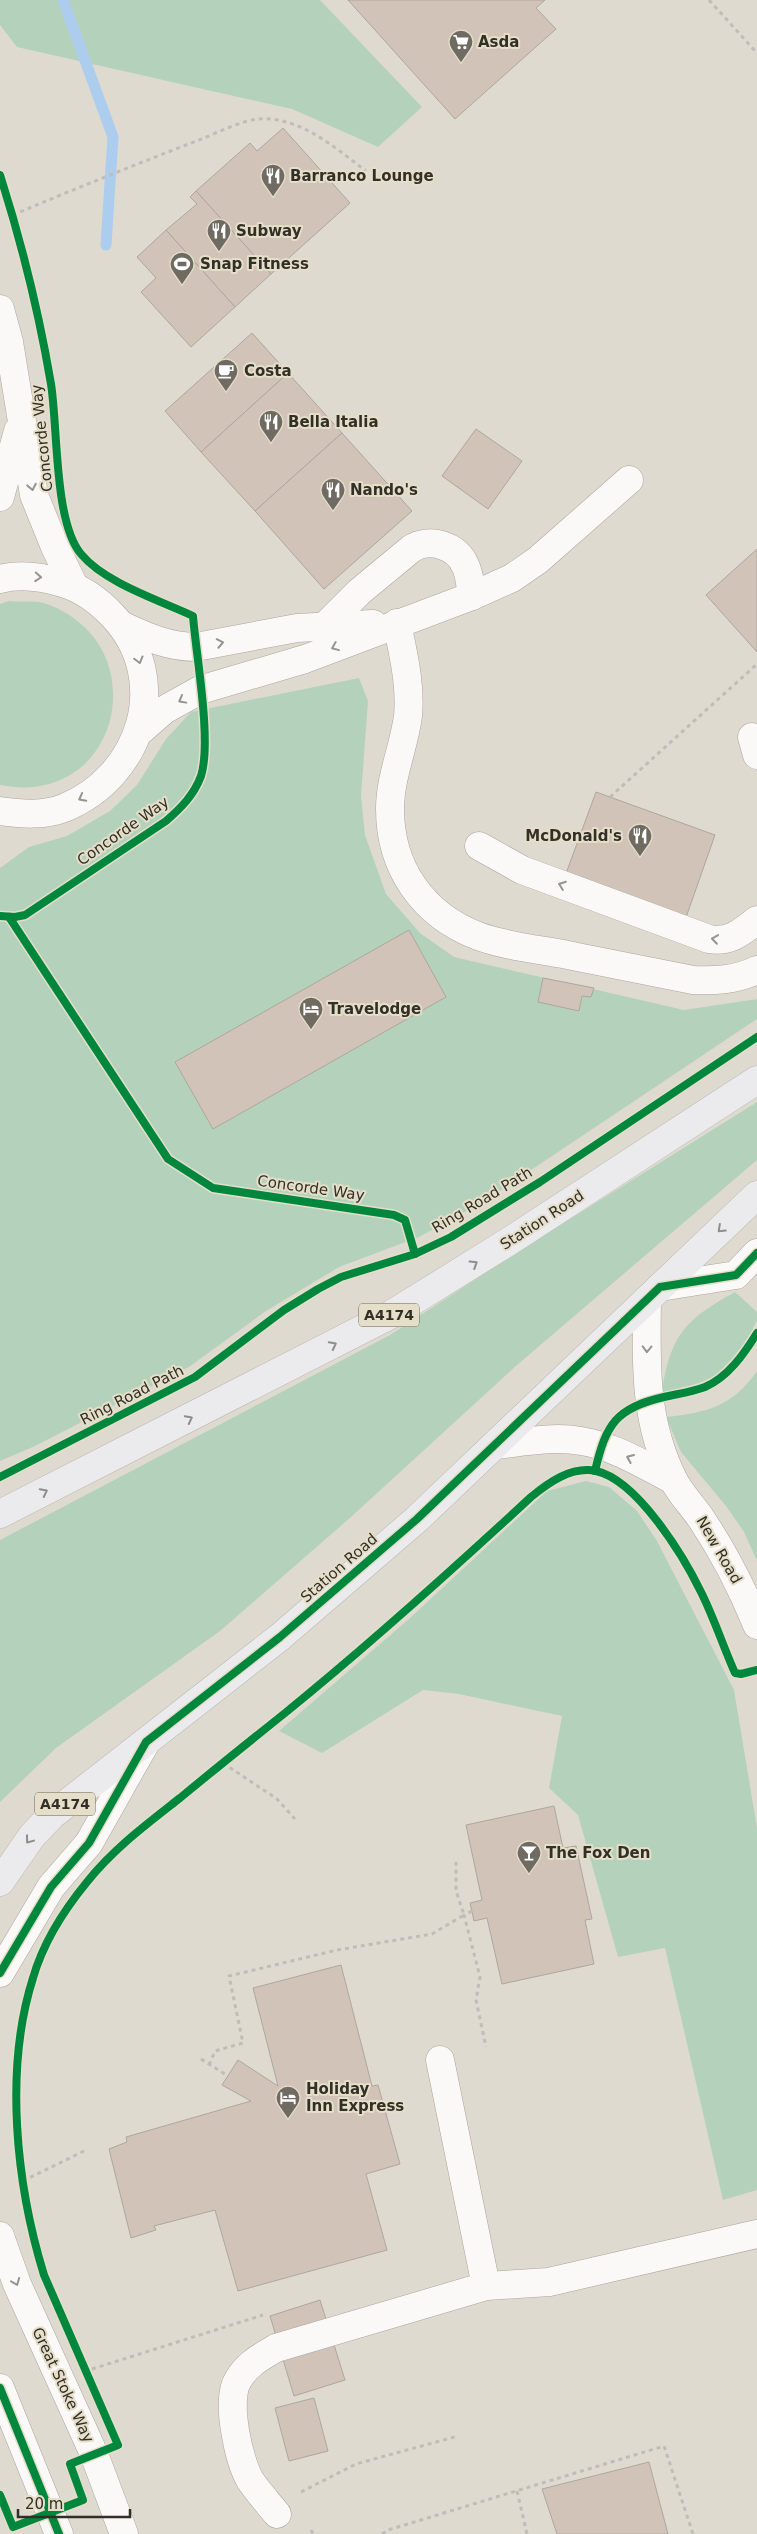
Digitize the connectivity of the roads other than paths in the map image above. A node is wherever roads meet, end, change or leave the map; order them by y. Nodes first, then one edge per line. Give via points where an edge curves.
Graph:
1 (0, 309) edge
2 (20, 422) junction
3 (629, 480) dead end
4 (0, 497) edge
5 (0, 579) edge
6 (74, 586) junction
7 (472, 596) junction
8 (396, 622) junction
9 (123, 626) junction
10 (324, 626) junction
11 (139, 732) junction
12 (13, 813) edge
13 (0, 832) edge
14 (479, 846) dead end
15 (755, 920) edge
16 (757, 970) edge
17 (757, 1080) edge
18 (757, 1196) edge
19 (757, 1253) edge
20 (654, 1294) junction
21 (496, 1445) junction
22 (673, 1480) junction
23 (0, 1514) edge
24 (757, 1625) edge
25 (146, 1742) junction
26 (0, 1882) edge
27 (0, 1973) edge
28 (440, 2060) dead end
29 (757, 2234) edge
30 (0, 2236) edge
31 (486, 2286) junction
32 (0, 2388) edge
33 (284, 2503) road end
34 (59, 2534) edge
35 (124, 2534) edge

1 - 2 street via 9,342
2 - 4 street
2 -> 6 street via 34,495 54,547
3 - 7 street via 525,570
5 -> 6 street via 42,576
6 - 9 street via 101,603
7 - 8 street
7 - 10 street via 468,572 461,558 438,543 420,544 359,592
8 - 10 street
8 -> 11 street via 305,659 200,690 164,710
8 - 16 street via 409,702 392,792 390,822 403,872 429,907 462,928 497,941 693,980 722,980
9 -> 10 street via 180,647
9 -> 11 street via 136,650 143,677 144,705
11 -> 12 street via 122,765 96,791 62,809
12 - 13 street
15 -> 14 street via 728,939 709,939 522,870
23 -> 17 main road, Station Road / A4174 via 392,1314
18 -> 20 main road, Station Road / A4174
19 - 20 street via 736,1275
20 - 21 main road, Station Road / A4174
20 -> 22 street, New Road via 646,1369 648,1403
22 -> 21 street, New Road via 634,1460 581,1441 557,1439
21 - 25 main road, Station Road / A4174 via 318,1605
22 - 24 street, New Road via 720,1548
25 -> 26 main road, Station Road / A4174 via 52,1815 32,1836
25 - 27 street, Station Road via 89,1843 51,1887
28 - 31 street
29 - 31 street via 549,2282
30 -> 35 street, Great Stoke Way via 17,2284 94,2454
31 - 33 street via 276,2348 247,2366 236,2381 231,2405 236,2436 250,2480
32 - 34 street

